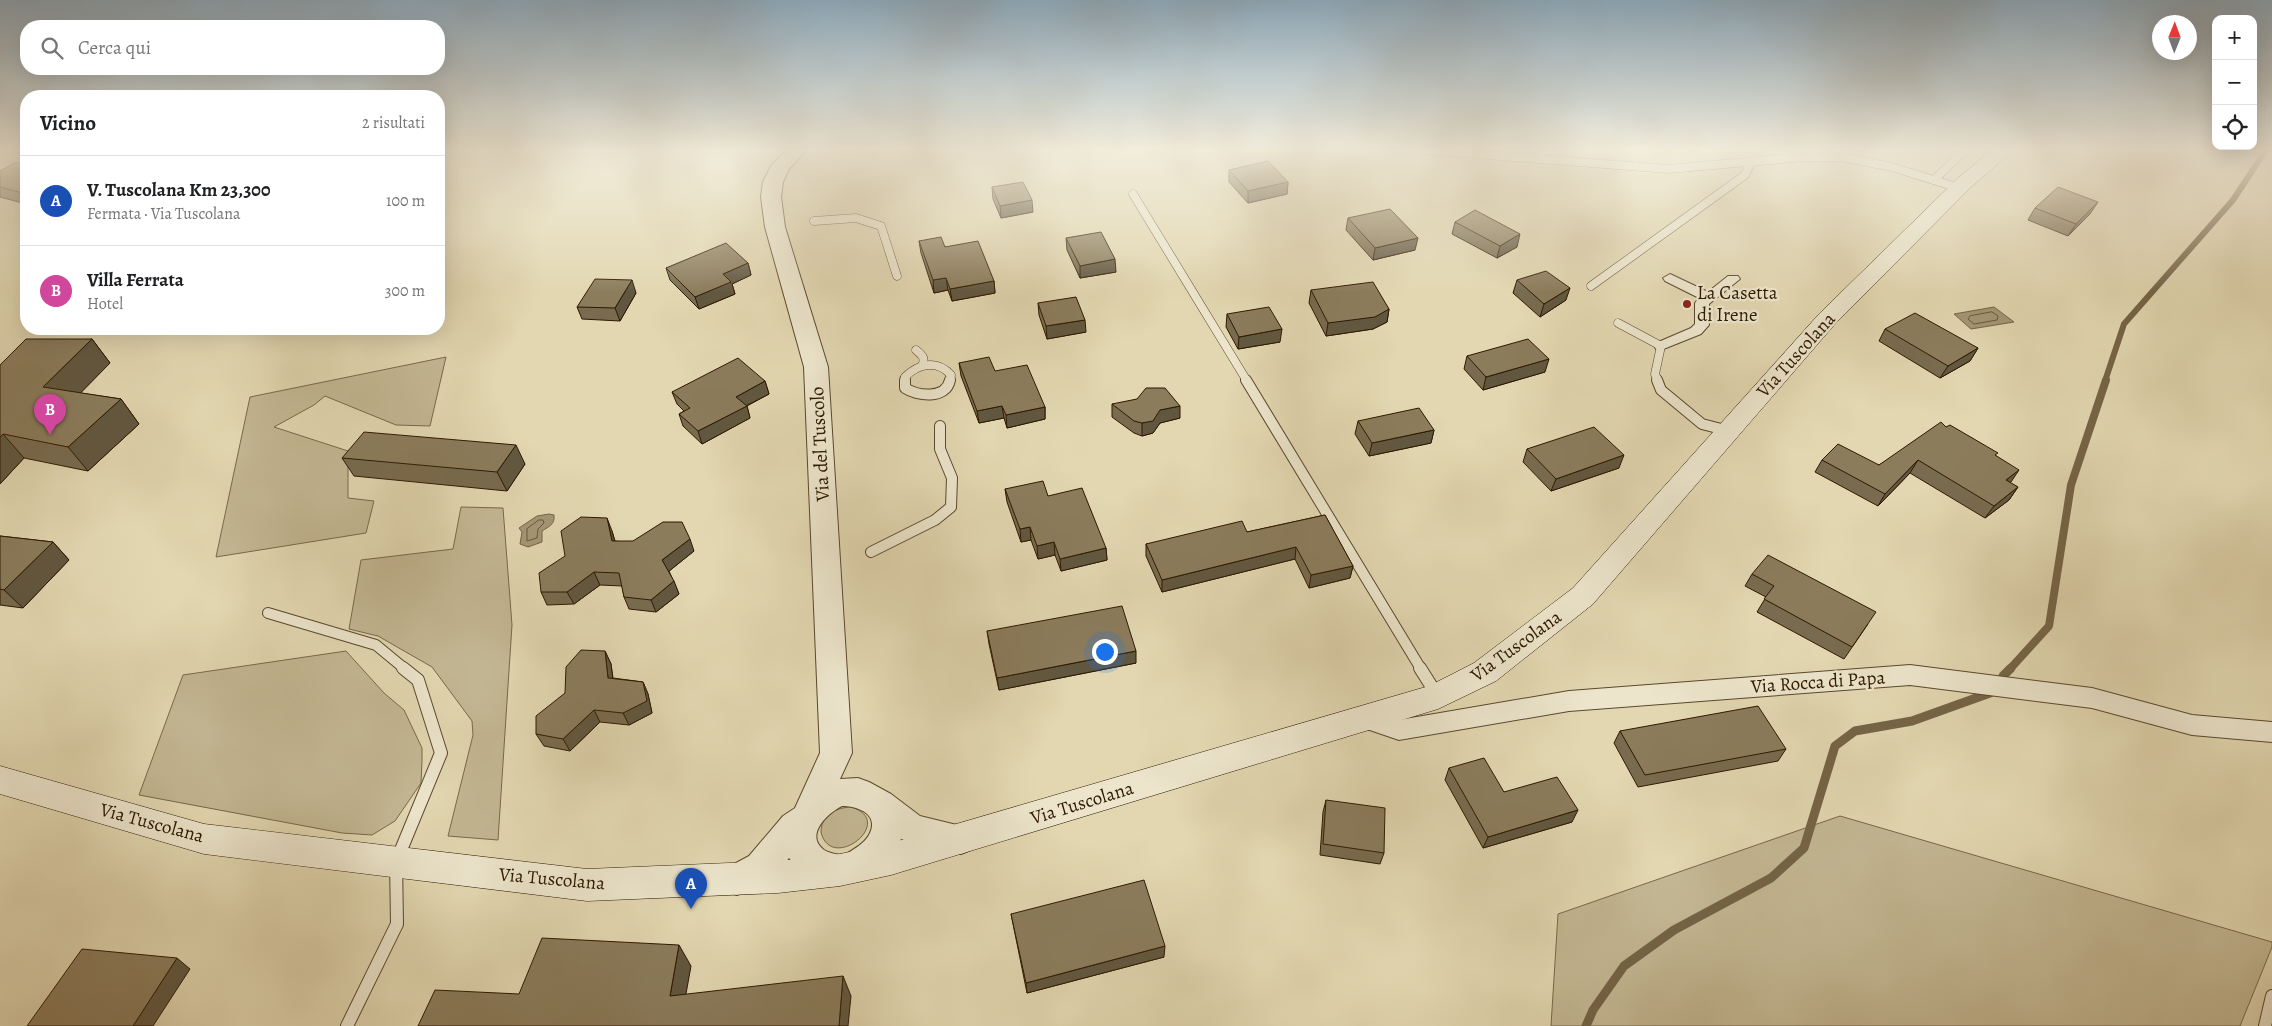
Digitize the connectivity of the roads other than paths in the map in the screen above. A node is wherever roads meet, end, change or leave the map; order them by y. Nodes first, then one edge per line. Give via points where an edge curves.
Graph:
1 (771, 198) edge
2 (1135, 198) edge
3 (1713, 198) edge
4 (1949, 198) edge
5 (814, 221) dead end
6 (897, 276) dead end
7 (1670, 278) dead end
8 (1733, 279) dead end
9 (1590, 286) dead end
10 (1709, 298) junction
11 (1618, 322) dead end
12 (1661, 346) junction
13 (916, 350) dead end
14 (922, 366) junction
15 (940, 426) dead end
16 (1729, 431) junction
17 (871, 552) dead end
18 (268, 614) dead end
19 (1438, 696) junction
20 (1364, 718) junction
21 (2272, 732) edge
22 (836, 753) junction
23 (0, 780) edge
24 (875, 801) junction
25 (806, 815) junction
26 (961, 839) junction
27 (396, 862) junction
28 (846, 869) junction
29 (737, 880) junction
30 (2272, 996) edge
31 (347, 1026) edge
32 (2265, 1026) edge

1 - 22 street, Via del Tuscolo via 775,227 816,367
2 - 19 lane
3 - 9 lane
4 - 16 main road, Via Tuscolana via 1827,319
5 - 6 lane via 856,218 881,226
7 - 10 street
8 - 10 street
10 - 12 street via 1702,304 1702,325 1696,331
11 - 12 lane
12 - 16 lane via 1655,374 1661,390 1702,424
13 - 14 lane via 924,356
14 - 14 lane via 904,377 905,388 910,392 932,395 949,385 948,371 936,366
15 - 17 lane via 940,449 952,478 951,507 935,520
16 - 19 main road, Via Tuscolana via 1584,596 1486,672
18 - 27 lane via 376,645 418,680 441,753
19 - 20 main road, Via Tuscolana
20 - 21 street, Via Rocca di Papa via 1399,730 1569,701 1910,675 2092,698 2192,725
20 - 26 main road, Via Tuscolana
22 - 24 street via 856,786
22 - 25 street
23 - 27 main road, Via Tuscolana via 204,839
24 - 25 street via 853,792 834,795 816,804
24 - 26 street via 912,829
24 - 28 street via 886,813 886,835 871,857
25 - 28 street via 799,832 804,855 827,869
25 - 29 street via 761,867
26 - 28 main road, Via Tuscolana
27 - 29 main road, Via Tuscolana via 587,885
27 - 31 lane via 397,924
28 - 29 main road, Via Tuscolana
30 - 32 lane

